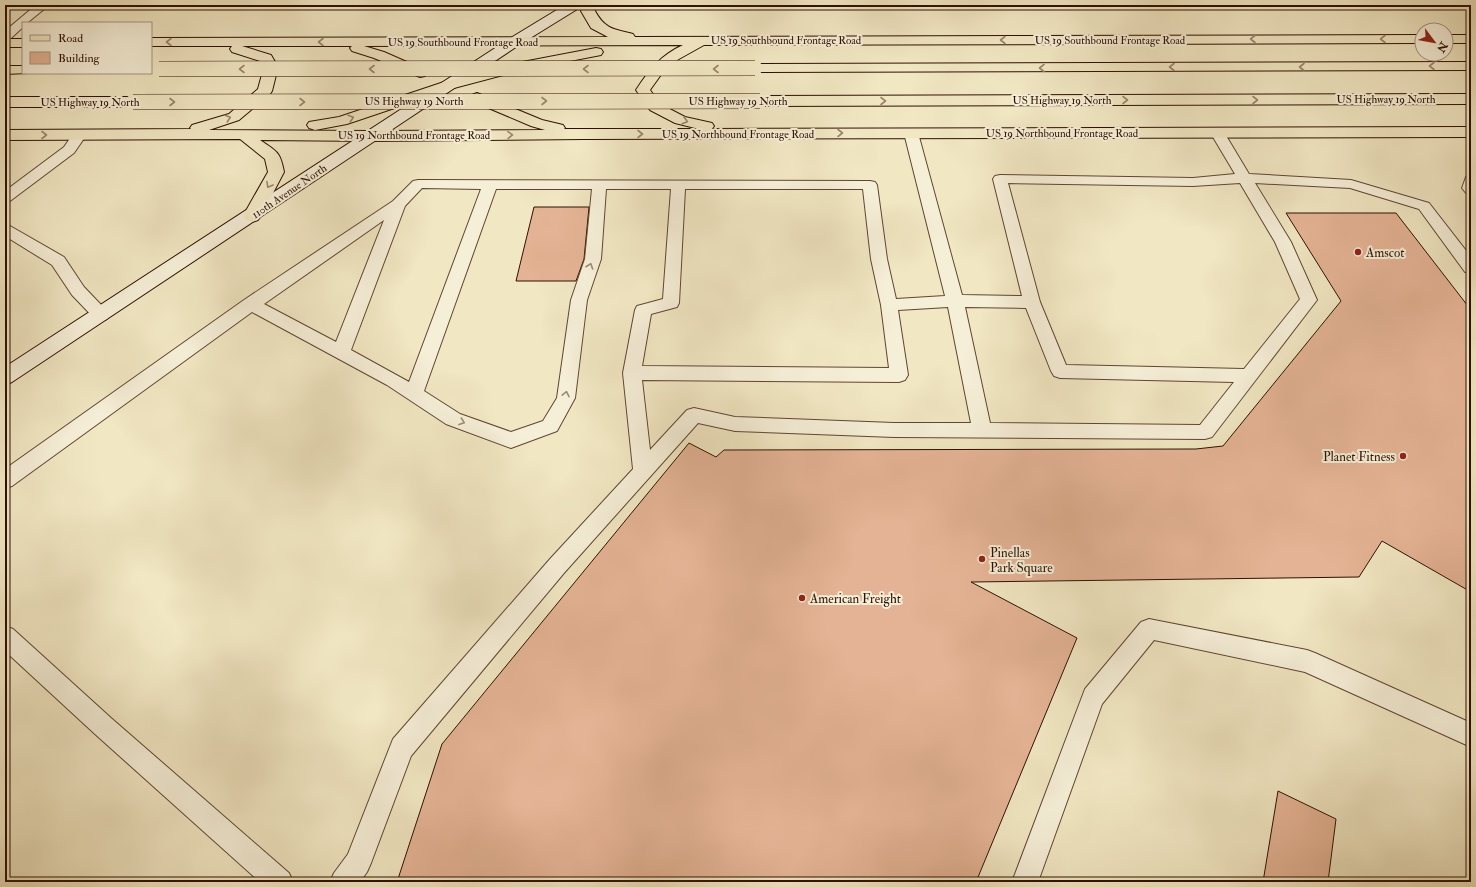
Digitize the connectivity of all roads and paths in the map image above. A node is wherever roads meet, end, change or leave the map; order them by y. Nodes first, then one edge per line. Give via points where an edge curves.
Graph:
1 (43, 5) edge
2 (574, 5) edge
3 (590, 5) edge
4 (5, 37) edge
5 (1414, 39) edge
6 (1454, 39) edge
7 (1471, 39) edge
8 (706, 41) junction
9 (152, 42) edge
10 (187, 42) junction
11 (339, 42) junction
12 (514, 42) junction
13 (653, 42) junction
14 (5, 43) edge
15 (22, 43) edge
16 (1471, 66) edge
17 (155, 69) edge
18 (5, 70) edge
19 (22, 70) edge
20 (449, 86) junction
21 (1471, 99) edge
22 (5, 102) edge
23 (1217, 132) junction
24 (1471, 132) edge
25 (911, 133) junction
26 (80, 134) junction
27 (178, 134) junction
28 (584, 134) junction
29 (734, 134) junction
30 (5, 135) edge
31 (244, 135) junction
32 (372, 136) junction
33 (1244, 178) junction
34 (1471, 180) edge
35 (490, 185) junction
36 (598, 186) junction
37 (678, 186) junction
38 (1471, 190) edge
39 (5, 198) edge
40 (398, 204) junction
41 (252, 216) junction
42 (5, 229) edge
43 (1471, 268) edge
44 (955, 301) junction
45 (1032, 302) junction
46 (250, 304) junction
47 (889, 305) junction
48 (100, 315) junction
49 (341, 352) junction
50 (632, 373) junction
51 (1250, 376) junction
52 (5, 377) edge
53 (422, 398) junction
54 (982, 431) junction
55 (643, 471) junction
56 (5, 480) edge
57 (5, 636) edge
58 (1471, 735) edge
59 (280, 882) edge
60 (343, 882) edge
61 (1025, 882) edge

1 - 4 lane
2 - 12 street, 110th Avenue North
3 - 13 main road via 588,11 596,25 613,34
5 -> 8 main road, US 19 Southbound Frontage Road
6 - 7 main road
8 - 13 main road, US 19 Southbound Frontage Road
8 -> 29 main road via 675,53 656,70 643,90 655,107 680,120
10 -> 9 main road, US 19 Southbound Frontage Road
11 -> 10 main road, US 19 Southbound Frontage Road
27 -> 10 main road via 234,116 265,91 271,67 266,58 244,50
11 - 12 main road, US 19 Southbound Frontage Road
11 - 20 main road via 379,54
12 - 13 main road, US 19 Southbound Frontage Road
12 - 20 street, 110th Avenue North
13 - 20 main road via 517,67
14 - 15 main road
16 -> 17 main road, bridge
18 - 19 main road
20 - 28 main road via 537,123
31 -> 20 main road via 342,121
20 - 32 street, 110th Avenue North
22 -> 21 main road, US Highway 19 North, bridge
23 - 24 main road, US 19 Northbound Frontage Road
23 - 25 main road, US 19 Northbound Frontage Road
23 - 33 lane
29 -> 25 main road, US 19 Northbound Frontage Road
25 - 44 lane
26 - 27 main road, US 19 Northbound Frontage Road
30 -> 26 main road, US 19 Northbound Frontage Road
26 - 39 lane via 69,150
27 - 31 main road, US 19 Northbound Frontage Road
28 -> 29 main road, US 19 Northbound Frontage Road
32 -> 28 main road, US 19 Northbound Frontage Road
31 - 32 main road, US 19 Northbound Frontage Road
31 -> 41 main road via 273,157 276,172
32 - 41 street, 110th Avenue North
33 - 43 lane via 1351,184 1424,206
33 - 45 lane via 1194,182 1000,179
33 - 51 lane via 1282,242 1309,300
34 - 38 lane
35 - 36 lane
35 - 40 lane via 418,184
35 - 53 lane
36 - 37 lane
53 -> 36 lane via 453,419 511,440 550,426 566,398 579,300 593,259
37 - 47 lane via 870,186 879,259
37 - 50 lane via 671,303 643,310
40 - 46 lane
40 - 49 lane
41 - 48 street, 110th Avenue North
42 - 48 lane via 58,261 78,291
44 - 45 lane
44 - 47 lane
44 - 54 lane
45 - 51 lane via 1060,371
46 - 49 lane
46 - 56 lane
47 - 50 lane via 899,375
48 - 52 street, 110th Avenue North
49 - 53 lane
50 - 55 lane
51 - 54 lane via 1206,432
54 - 55 lane via 735,424 694,415
55 - 60 lane via 557,566 402,748 358,863
57 - 59 lane
58 - 61 lane via 1307,661 1149,628 1093,697

